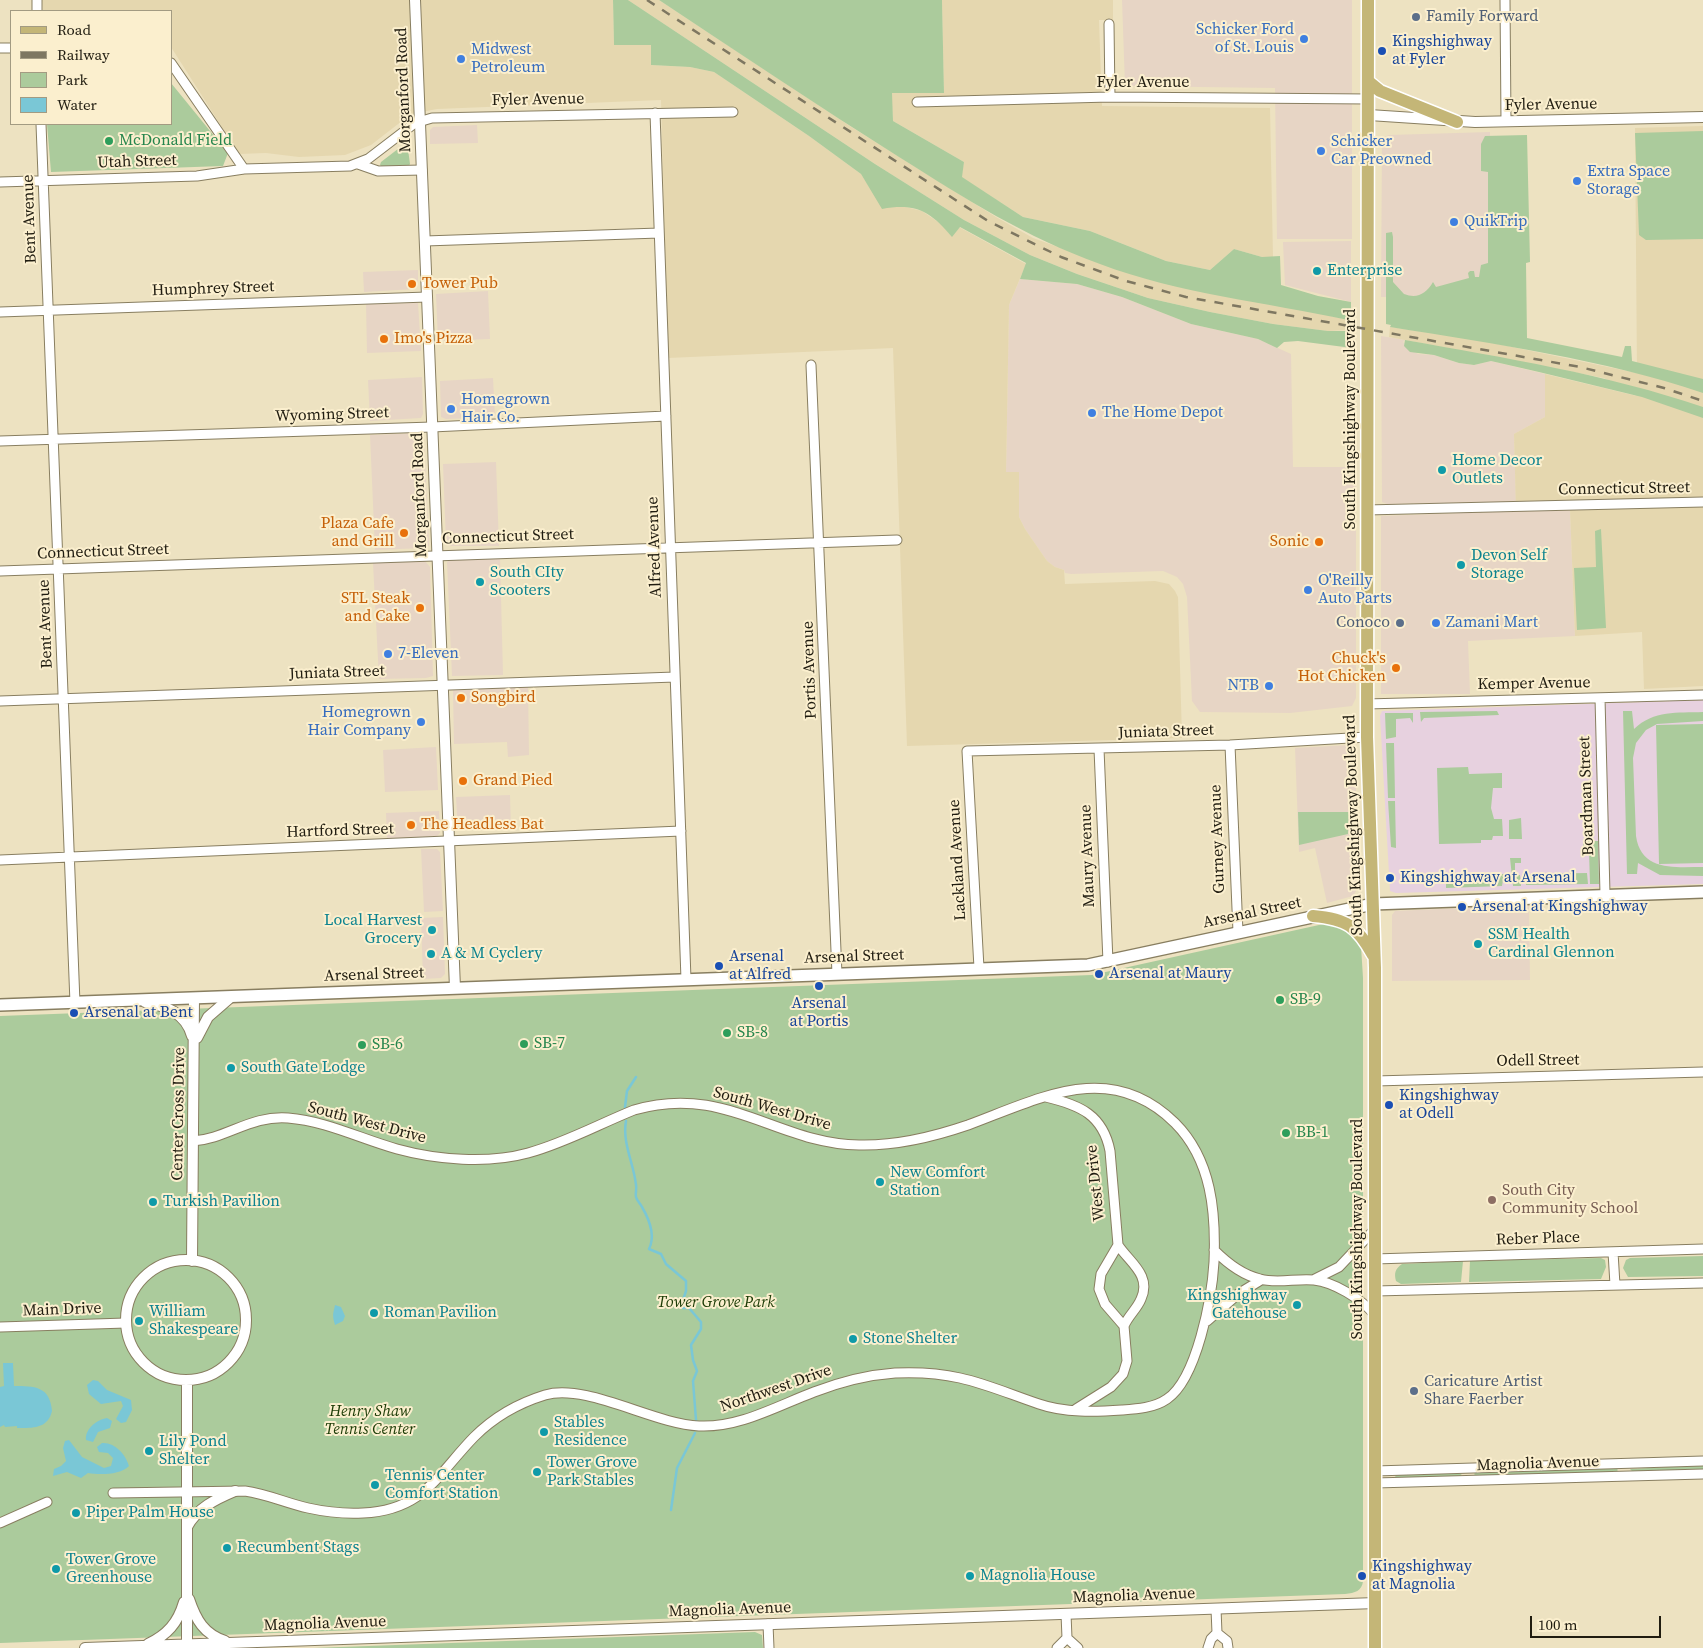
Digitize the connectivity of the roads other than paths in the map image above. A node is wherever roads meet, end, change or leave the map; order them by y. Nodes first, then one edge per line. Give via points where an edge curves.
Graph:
1 (415, 0) edge
2 (1368, 0) edge
3 (1505, 0) edge
4 (1109, 24) dead end
5 (172, 64) edge
6 (1369, 82) junction
7 (1110, 98) junction
8 (1369, 99) junction
9 (917, 102) dead end
10 (733, 112) dead end
11 (655, 113) junction
12 (1369, 115) junction
13 (1703, 117) edge
14 (420, 120) junction
15 (1506, 121) junction
16 (1457, 122) junction
17 (41, 125) edge
18 (358, 164) junction
19 (244, 169) junction
20 (422, 170) junction
21 (44, 180) junction
22 (0, 182) edge
23 (659, 233) junction
24 (425, 240) junction
25 (427, 297) junction
26 (48, 311) junction
27 (0, 312) edge
28 (811, 365) dead end
29 (666, 416) junction
30 (432, 427) junction
31 (54, 439) junction
32 (0, 441) edge
33 (1703, 502) edge
34 (1366, 510) junction
35 (897, 540) dead end
36 (819, 542) junction
37 (670, 547) junction
38 (437, 555) junction
39 (59, 569) junction
40 (0, 571) edge
41 (675, 677) junction
42 (442, 685) junction
43 (1703, 695) edge
44 (64, 698) junction
45 (1600, 698) junction
46 (0, 701) edge
47 (1366, 704) junction
48 (1366, 737) junction
49 (1230, 745) junction
50 (1099, 749) junction
51 (967, 750) joint
52 (681, 831) junction
53 (449, 842) junction
54 (69, 858) junction
55 (0, 860) edge
56 (1703, 892) edge
57 (1605, 894) junction
58 (1373, 904) junction
59 (1313, 916) junction
60 (1238, 932) junction
61 (1375, 957) junction
62 (1108, 962) junction
63 (978, 968) junction
64 (837, 974) junction
65 (686, 980) junction
66 (455, 988) junction
67 (231, 997) junction
68 (194, 998) junction
69 (138, 1000) junction
70 (75, 1002) junction
71 (0, 1005) edge
72 (195, 1044) junction
73 (1703, 1072) edge
74 (1375, 1080) junction
75 (1043, 1097) junction
76 (193, 1141) junction
77 (1375, 1229) junction
78 (1118, 1245) junction
79 (1703, 1249) edge
80 (1214, 1250) junction
81 (1613, 1252) junction
82 (1374, 1259) junction
83 (192, 1260) junction
84 (1261, 1280) junction
85 (1315, 1280) junction
86 (1703, 1283) edge
87 (1615, 1285) junction
88 (1374, 1291) junction
89 (1374, 1314) junction
90 (1207, 1321) junction
91 (126, 1323) junction
92 (1124, 1326) junction
93 (0, 1327) edge
94 (187, 1380) junction
95 (1074, 1410) junction
96 (1703, 1460) edge
97 (1624, 1463) junction
98 (1703, 1474) edge
99 (1624, 1476) junction
100 (1375, 1477) junction
101 (235, 1491) junction
102 (186, 1492) junction
103 (114, 1493) dead end
104 (47, 1502) dead end
105 (0, 1523) edge
106 (186, 1527) junction
107 (187, 1591) junction
108 (1376, 1603) junction
109 (1216, 1609) junction
110 (1066, 1614) junction
111 (768, 1624) junction
112 (1217, 1633) junction
113 (1067, 1638) junction
114 (229, 1643) junction
115 (144, 1646) junction
116 (186, 1646) edge
117 (85, 1648) edge
118 (769, 1648) edge
119 (1057, 1648) edge
120 (1078, 1648) edge
121 (1208, 1648) edge
122 (1228, 1648) edge
123 (1376, 1648) edge

1 - 14 street, Morganford Road
2 - 6 main road, South Kingshighway Boulevard
3 - 15 street
4 - 7 street
5 - 19 street
6 - 8 main road, South Kingshighway Boulevard
6 - 16 main road via 1380,90
7 - 8 street, Fyler Avenue
7 - 9 street, Fyler Avenue
8 - 12 main road, South Kingshighway Boulevard
10 - 11 street, Fyler Avenue
11 - 14 street, Fyler Avenue
11 - 23 street, Alfred Avenue
12 - 16 street, Fyler Avenue
12 - 34 main road, South Kingshighway Boulevard
13 - 15 street, Fyler Avenue
14 - 18 street
14 - 20 street, Morganford Road
15 - 16 street, Fyler Avenue
17 - 21 street, Bent Avenue
18 - 19 street, Utah Street
18 - 20 street, Utah Street via 378,171
19 - 21 street, Utah Street via 205,175
20 - 24 street, Morganford Road
21 - 22 street, Utah Street
21 - 26 street, Bent Avenue
23 - 24 street
23 - 29 street, Alfred Avenue
24 - 25 street, Morganford Road
25 - 26 street, Humphrey Street
25 - 30 street, Morganford Road
26 - 27 street, Humphrey Street
26 - 31 street, Bent Avenue
28 - 36 street, Portis Avenue
29 - 30 street, Wyoming Street
29 - 37 street, Alfred Avenue
30 - 31 street, Wyoming Street
30 - 38 street, Morganford Road
31 - 32 street, Wyoming Street
31 - 39 street, Bent Avenue
33 - 34 street, Connecticut Street
34 - 47 main road, South Kingshighway Boulevard
35 - 36 street, Connecticut Street
36 - 37 street, Connecticut Street
36 - 64 street, Portis Avenue
37 - 38 street, Connecticut Street
37 - 41 street, Alfred Avenue
38 - 39 street, Connecticut Street
38 - 42 street, Morganford Road
39 - 40 street, Connecticut Street
39 - 44 street, Bent Avenue
41 - 42 street, Juniata Street
41 - 52 street, Alfred Avenue
42 - 44 street, Juniata Street
42 - 53 street, Morganford Road
43 - 45 street, Kemper Avenue
44 - 46 street, Juniata Street
44 - 54 street, Bent Avenue
45 - 47 street, Kemper Avenue
45 - 57 street, Boardman Street
47 - 48 main road, South Kingshighway Boulevard
48 - 49 street, Juniata Street
48 - 58 main road, South Kingshighway Boulevard
49 - 50 street, Juniata Street
49 - 60 street, Gurney Avenue
50 - 51 street, Juniata Street
50 - 62 street, Maury Avenue
51 - 63 street, Lackland Avenue
52 - 53 street, Hartford Street
52 - 65 street, Alfred Avenue
53 - 54 street, Hartford Street
53 - 66 street, Morganford Road
54 - 55 street, Hartford Street
54 - 70 street, Bent Avenue
56 - 57 main road, Arsenal Street
57 - 58 main road, Arsenal Street
58 - 59 main road, Arsenal Street
58 - 61 main road, South Kingshighway Boulevard
59 - 60 main road, Arsenal Street
59 - 61 main road via 1336,919 1351,926 1362,936
60 - 62 main road, Arsenal Street
61 - 74 main road, South Kingshighway Boulevard
62 - 63 main road, Arsenal Street
63 - 64 main road, Arsenal Street
64 - 65 main road, Arsenal Street
65 - 66 main road, Arsenal Street
66 - 67 main road, Arsenal Street
67 - 68 main road, Arsenal Street
67 - 72 street via 208,1017
68 - 69 main road, Arsenal Street
68 - 72 street, Center Cross Drive
69 - 70 main road, Arsenal Street
69 - 72 street via 180,1015
70 - 71 main road, Arsenal Street
72 - 76 street, Center Cross Drive
73 - 74 street, Odell Street
74 - 77 main road, South Kingshighway Boulevard
75 - 76 street, South West Drive via 942,1133 908,1142 868,1145 823,1141 737,1111 677,1103 634,1110 541,1149 503,1157 418,1154 288,1118 260,1120
75 - 78 street, West Drive via 1073,1106 1101,1124 1110,1151
75 - 80 street, South West Drive via 1088,1088 1115,1089 1143,1099 1169,1117 1194,1148 1209,1182
76 - 83 street, Center Cross Drive
77 - 82 main road, South Kingshighway Boulevard
77 - 85 street via 1338,1267
78 - 92 street via 1101,1274 1099,1289 1105,1304
78 - 92 street via 1139,1270 1144,1285 1141,1301
79 - 81 street, Reber Place
80 - 84 street via 1236,1269
80 - 90 street, Northwest Drive
81 - 82 street, Reber Place
81 - 87 street
82 - 88 main road, South Kingshighway Boulevard
83 - 91 street via 166,1264 146,1276 129,1300
83 - 94 street via 214,1267 230,1280 244,1303 246,1324 241,1344 226,1365 208,1376
84 - 85 street
84 - 90 street via 1238,1294
85 - 89 street via 1356,1298
86 - 87 street
87 - 88 street
88 - 89 main road, South Kingshighway Boulevard
89 - 100 main road, South Kingshighway Boulevard
90 - 95 street, Northwest Drive via 1182,1381 1171,1397 1142,1408
91 - 93 street, Main Drive
91 - 94 street via 131,1346 145,1365 167,1377
92 - 95 street via 1126,1361 1122,1374 1104,1394
94 - 102 street
95 - 101 street, Northwest Drive via 1040,1404 964,1378 918,1373 853,1379 756,1415 709,1426 682,1424 578,1394 554,1393 495,1420 474,1438 427,1490 396,1507 371,1512 326,1511 266,1494
96 - 97 street, Magnolia Avenue
97 - 99 street
97 - 100 street, Magnolia Avenue
98 - 99 street, Magnolia Avenue
99 - 100 street, Magnolia Avenue
100 - 108 main road, South Kingshighway Boulevard
101 - 102 street, Northwest Drive
101 - 106 street via 197,1512
102 - 103 street, Northwest Drive
102 - 106 street
104 - 105 street
106 - 107 street
107 - 114 street via 194,1615 202,1626 211,1635
107 - 115 street via 175,1623 161,1637
107 - 116 street
108 - 109 street, Magnolia Avenue
108 - 123 main road, South Kingshighway Boulevard
109 - 110 street, Magnolia Avenue
109 - 112 street
110 - 111 street, Magnolia Avenue
110 - 113 street
111 - 114 street, Magnolia Avenue
111 - 118 street
112 - 121 street via 1211,1638
112 - 122 street via 1227,1641
113 - 119 street
113 - 120 street
114 - 116 street, Magnolia Avenue
115 - 116 street, Magnolia Avenue
115 - 117 street, Magnolia Avenue

